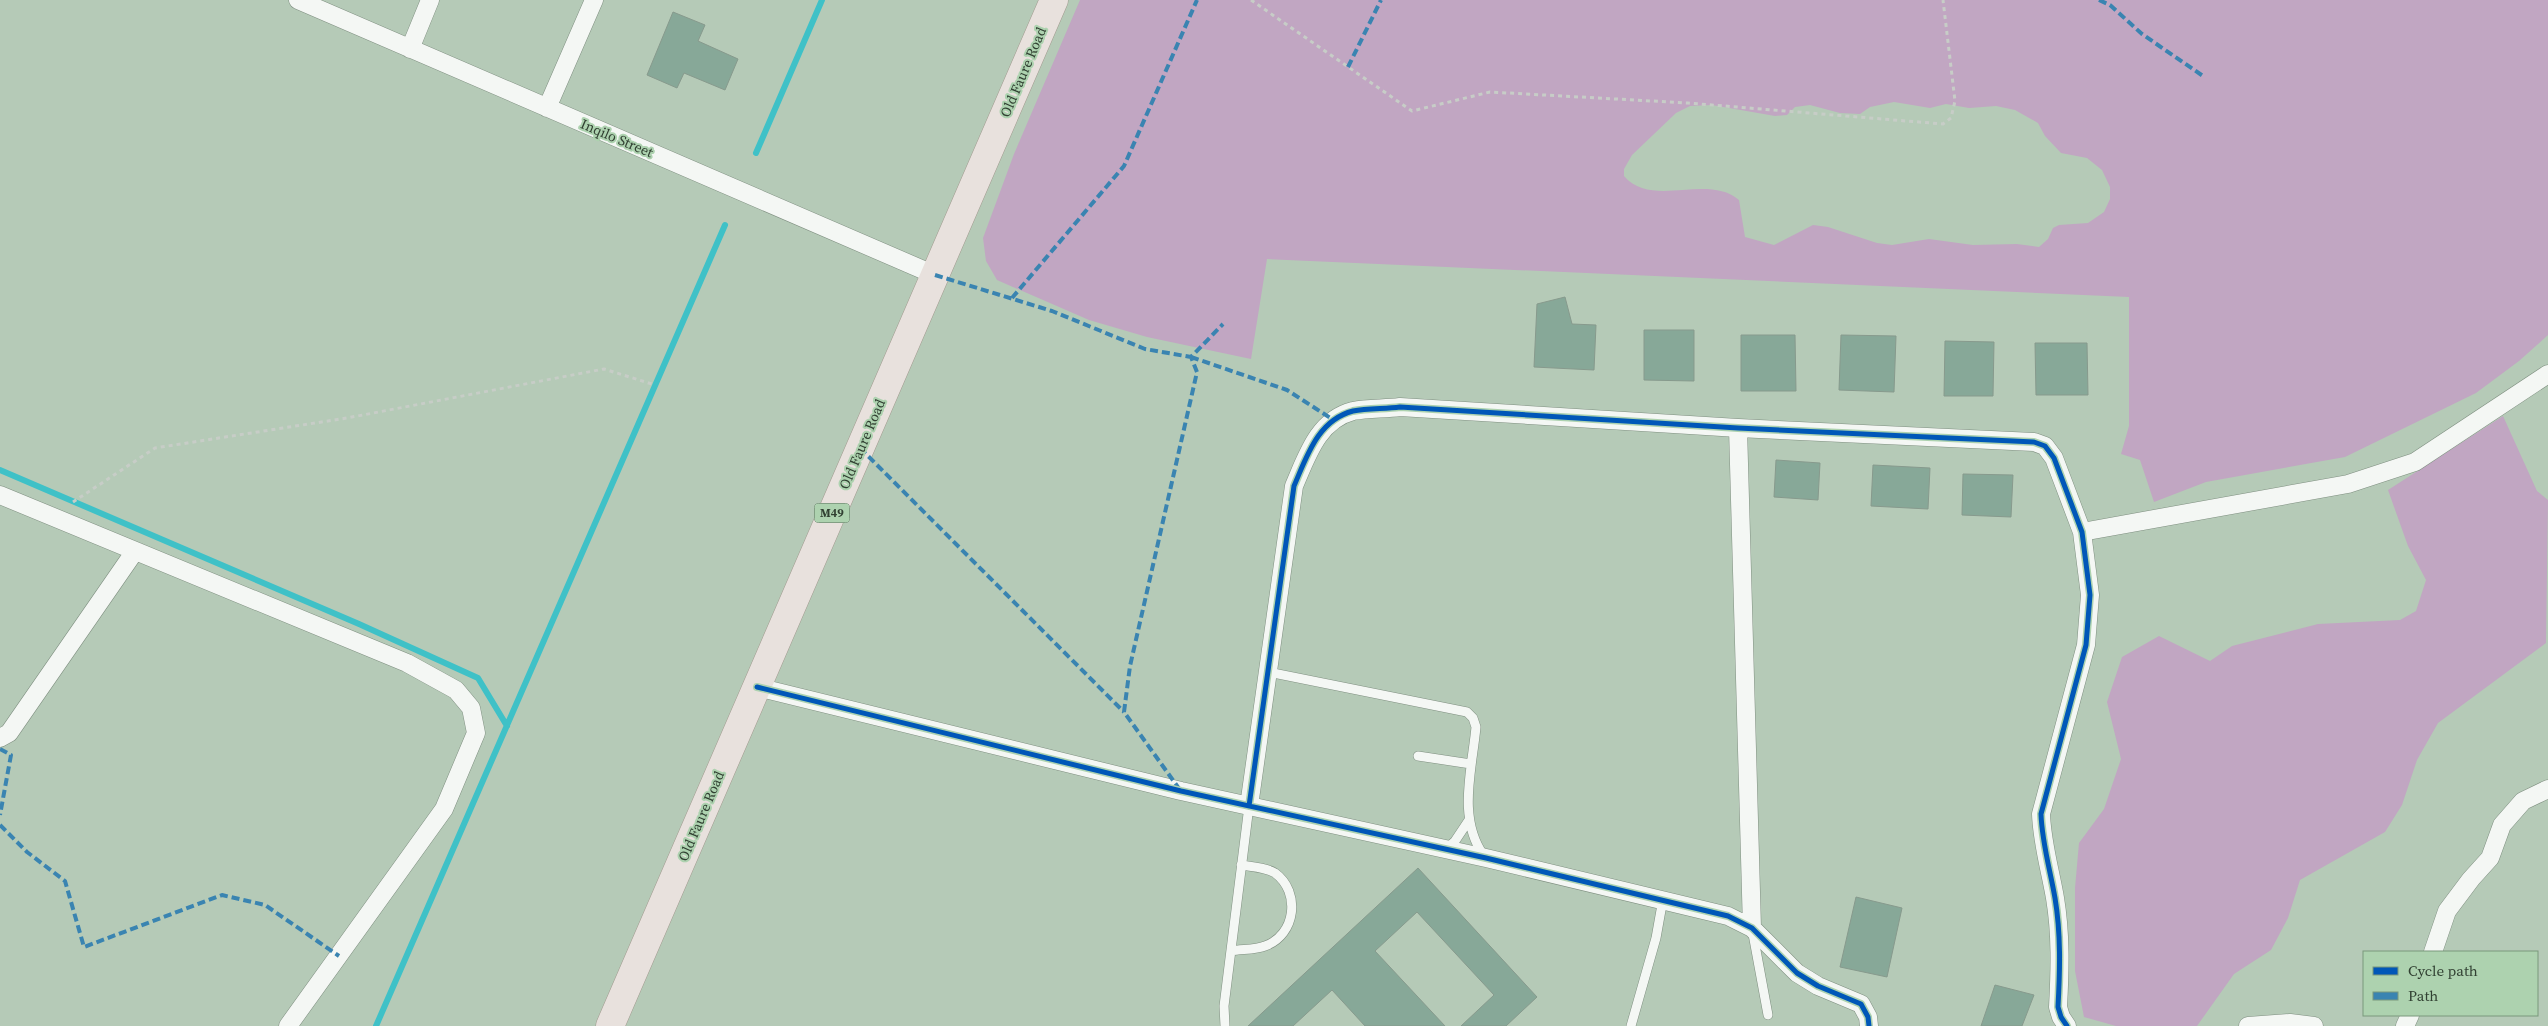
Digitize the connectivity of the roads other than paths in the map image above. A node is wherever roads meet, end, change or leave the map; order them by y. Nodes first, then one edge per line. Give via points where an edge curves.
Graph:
1 (298, 0) edge
2 (430, 0) edge
3 (594, 0) edge
4 (1054, 0) edge
5 (410, 48) junction
6 (547, 108) junction
7 (935, 275) junction
8 (2548, 374) edge
9 (1738, 428) junction
10 (0, 495) edge
11 (2082, 532) junction
12 (135, 551) junction
13 (1268, 672) junction
14 (757, 687) junction
15 (0, 738) edge
16 (1418, 756) dead end
17 (1471, 764) junction
18 (2548, 789) edge
19 (1249, 806) junction
20 (1469, 820) junction
21 (1445, 850) junction
22 (1486, 858) junction
23 (1241, 865) junction
24 (1663, 899) junction
25 (1752, 928) junction
26 (1231, 951) junction
27 (2433, 951) edge
28 (1768, 1015) dead end
29 (288, 1026) edge
30 (610, 1026) edge
31 (1225, 1026) edge
32 (1631, 1026) edge
33 (1869, 1026) edge
34 (2067, 1026) edge
35 (2248, 1026) edge
36 (2314, 1026) edge

1 - 5 street, Inqilo Street
2 - 5 street
3 - 6 street
4 - 7 main road, Old Faure Road / M49
5 - 6 street, Inqilo Street
6 - 7 street, Inqilo Street
7 - 14 main road, Old Faure Road / M49
8 - 11 street via 2415,462 2348,484
9 - 11 street via 2034,442 2045,446 2054,458
9 - 13 street via 1400,407 1354,411 1332,419 1315,440 1294,486
9 - 25 street
10 - 12 street
11 - 34 street via 2090,595 2086,645 2041,814 2059,932 2058,1007
12 - 15 street via 9,733
12 - 29 street via 408,663 456,690 471,708 476,733 444,809
13 - 17 lane via 1467,712 1476,727
13 - 19 street
14 - 19 street
14 - 30 main road, Old Faure Road / M49
16 - 17 lane
17 - 20 lane
18 - 27 street via 2523,801 2502,825 2490,858 2447,912
19 - 21 street
19 - 23 lane
20 - 21 lane
20 - 22 lane via 1478,848
21 - 22 street
22 - 24 street
23 - 26 lane
23 - 26 lane via 1267,869 1282,879 1290,893 1292,911 1287,927 1274,942
24 - 25 street via 1728,916
24 - 32 lane via 1656,938
25 - 28 lane
25 - 33 street via 1797,973 1818,986 1861,1004
26 - 31 lane via 1224,1006
35 - 36 street via 2290,1023

